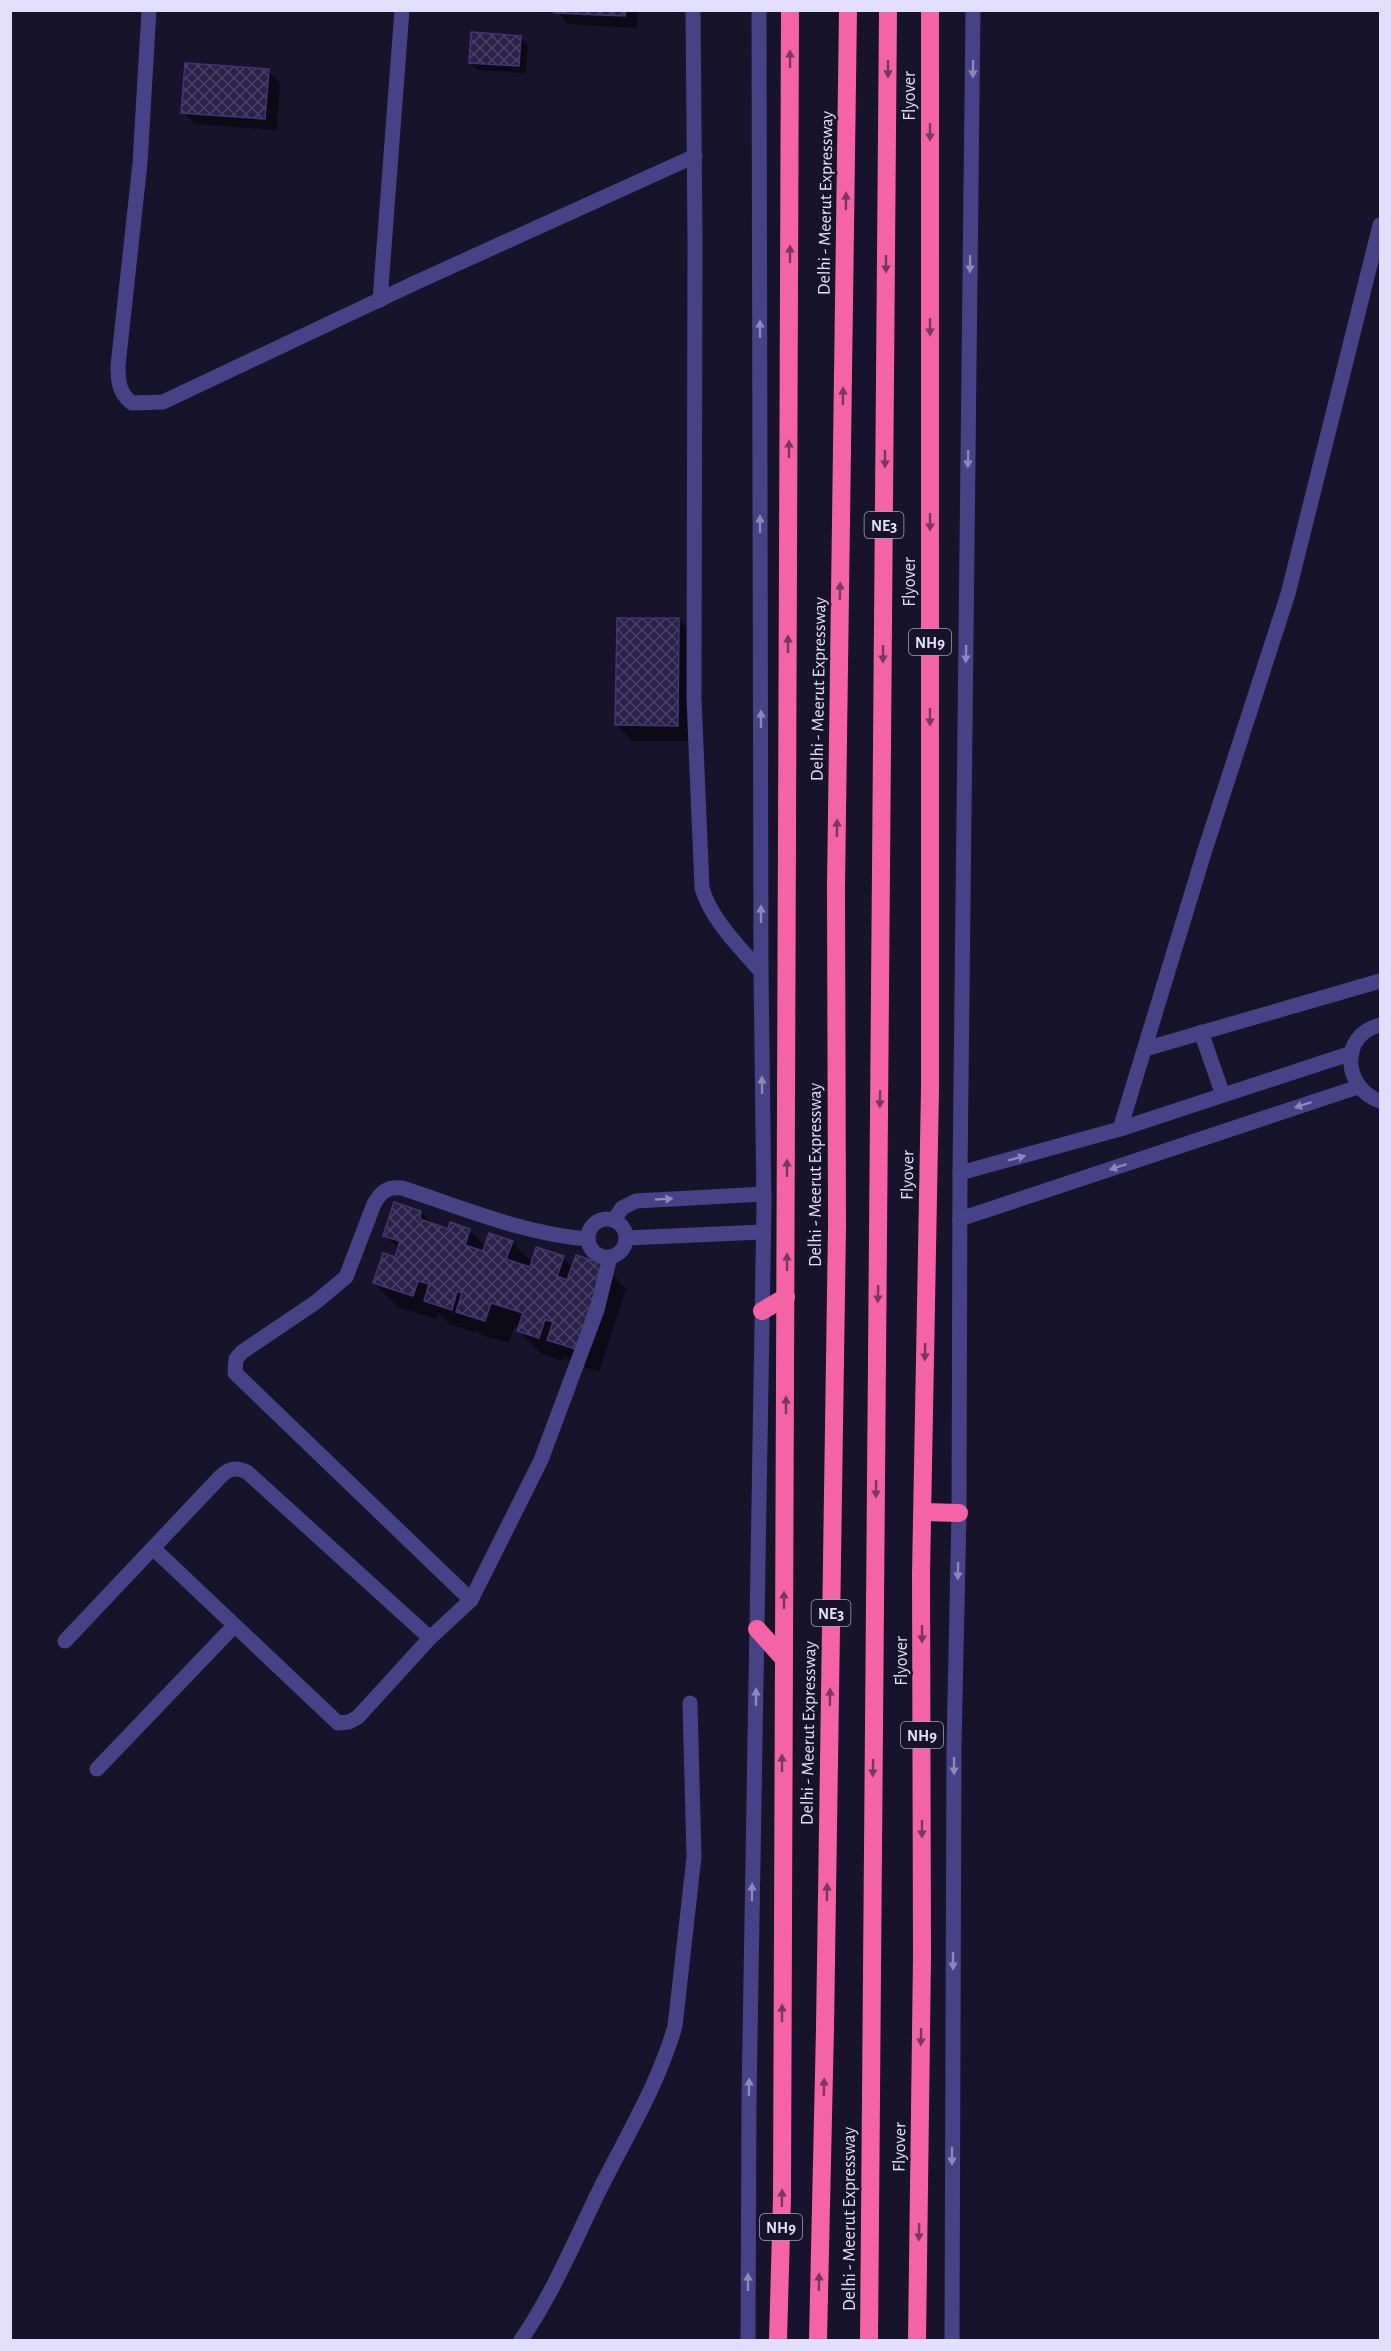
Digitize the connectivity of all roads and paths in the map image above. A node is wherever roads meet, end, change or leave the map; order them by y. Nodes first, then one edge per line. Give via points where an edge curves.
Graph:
1 (149, 10) edge
2 (402, 10) edge
3 (693, 10) edge
4 (759, 10) edge
5 (790, 10) edge
6 (848, 10) edge
7 (888, 10) edge
8 (930, 10) edge
9 (973, 10) edge
10 (695, 156) junction
11 (1380, 225) edge
12 (380, 300) junction
13 (761, 972) junction
14 (1380, 981) edge
15 (1380, 1025) edge
16 (1201, 1032) junction
17 (1145, 1049) junction
18 (1352, 1053) junction
19 (1358, 1087) junction
20 (1222, 1095) junction
21 (1380, 1101) edge
22 (1120, 1129) junction
23 (960, 1173) junction
24 (764, 1194) junction
25 (960, 1219) junction
26 (614, 1220) junction
27 (764, 1232) junction
28 (626, 1238) junction
29 (588, 1239) junction
30 (610, 1257) junction
31 (786, 1297) junction
32 (762, 1311) junction
33 (923, 1512) junction
34 (959, 1513) junction
35 (154, 1549) junction
36 (471, 1600) junction
37 (234, 1626) junction
38 (757, 1629) junction
39 (430, 1638) junction
40 (65, 1641) dead end
41 (783, 1658) junction
42 (690, 1703) dead end
43 (97, 1769) dead end
44 (521, 2340) edge
45 (748, 2340) edge
46 (778, 2340) edge
47 (818, 2340) edge
48 (869, 2340) edge
49 (918, 2340) edge
50 (952, 2340) edge

1 - 12 street via 141,163 118,366 123,396 132,403 164,402
2 - 12 street
3 - 10 street
13 -> 4 street
31 -> 5 highway, NH9
47 -> 6 highway, Delhi - Meerut Expressway / NE3 via 836,1251 836,886
7 -> 48 highway, Delhi - Meerut Expressway / NE3
8 -> 33 highway, Flyover / NH9 via 930,1089
9 -> 23 street
10 - 12 street
10 - 13 street via 694,699 702,888 713,913
11 - 17 street via 1288,594
24 -> 13 street
14 - 16 street
15 - 18 street via 1366,1031
16 - 17 street
16 - 20 street
17 - 22 street
18 - 19 street via 1351,1071
18 - 20 street
19 - 21 street
19 -> 25 street
20 - 22 street
23 -> 22 street
23 - 25 street
26 -> 24 street via 622,1208 636,1201
24 - 27 street
25 - 34 street
26 - 28 street via 621,1225
26 - 29 street via 598,1221 589,1230
27 - 28 street
27 - 32 street
28 - 30 street via 624,1248
29 - 30 street via 595,1254
29 - 36 street via 532,1231 402,1188 387,1189 380,1193 346,1277 236,1359 235,1373
30 - 36 street via 597,1310 541,1460
31 - 32 highway
41 -> 31 highway, NH9
32 - 38 street
33 - 34 highway
33 -> 49 highway, Flyover / NH9
34 -> 50 street via 954,1747
35 - 37 street
35 - 39 street via 221,1476 238,1467
35 - 40 street
36 - 39 street
37 - 39 street via 338,1723 358,1717
37 - 43 street
38 - 41 highway
45 -> 38 street
46 -> 41 highway, NH9
42 - 44 street via 694,1857 672,2036 643,2106 558,2279

